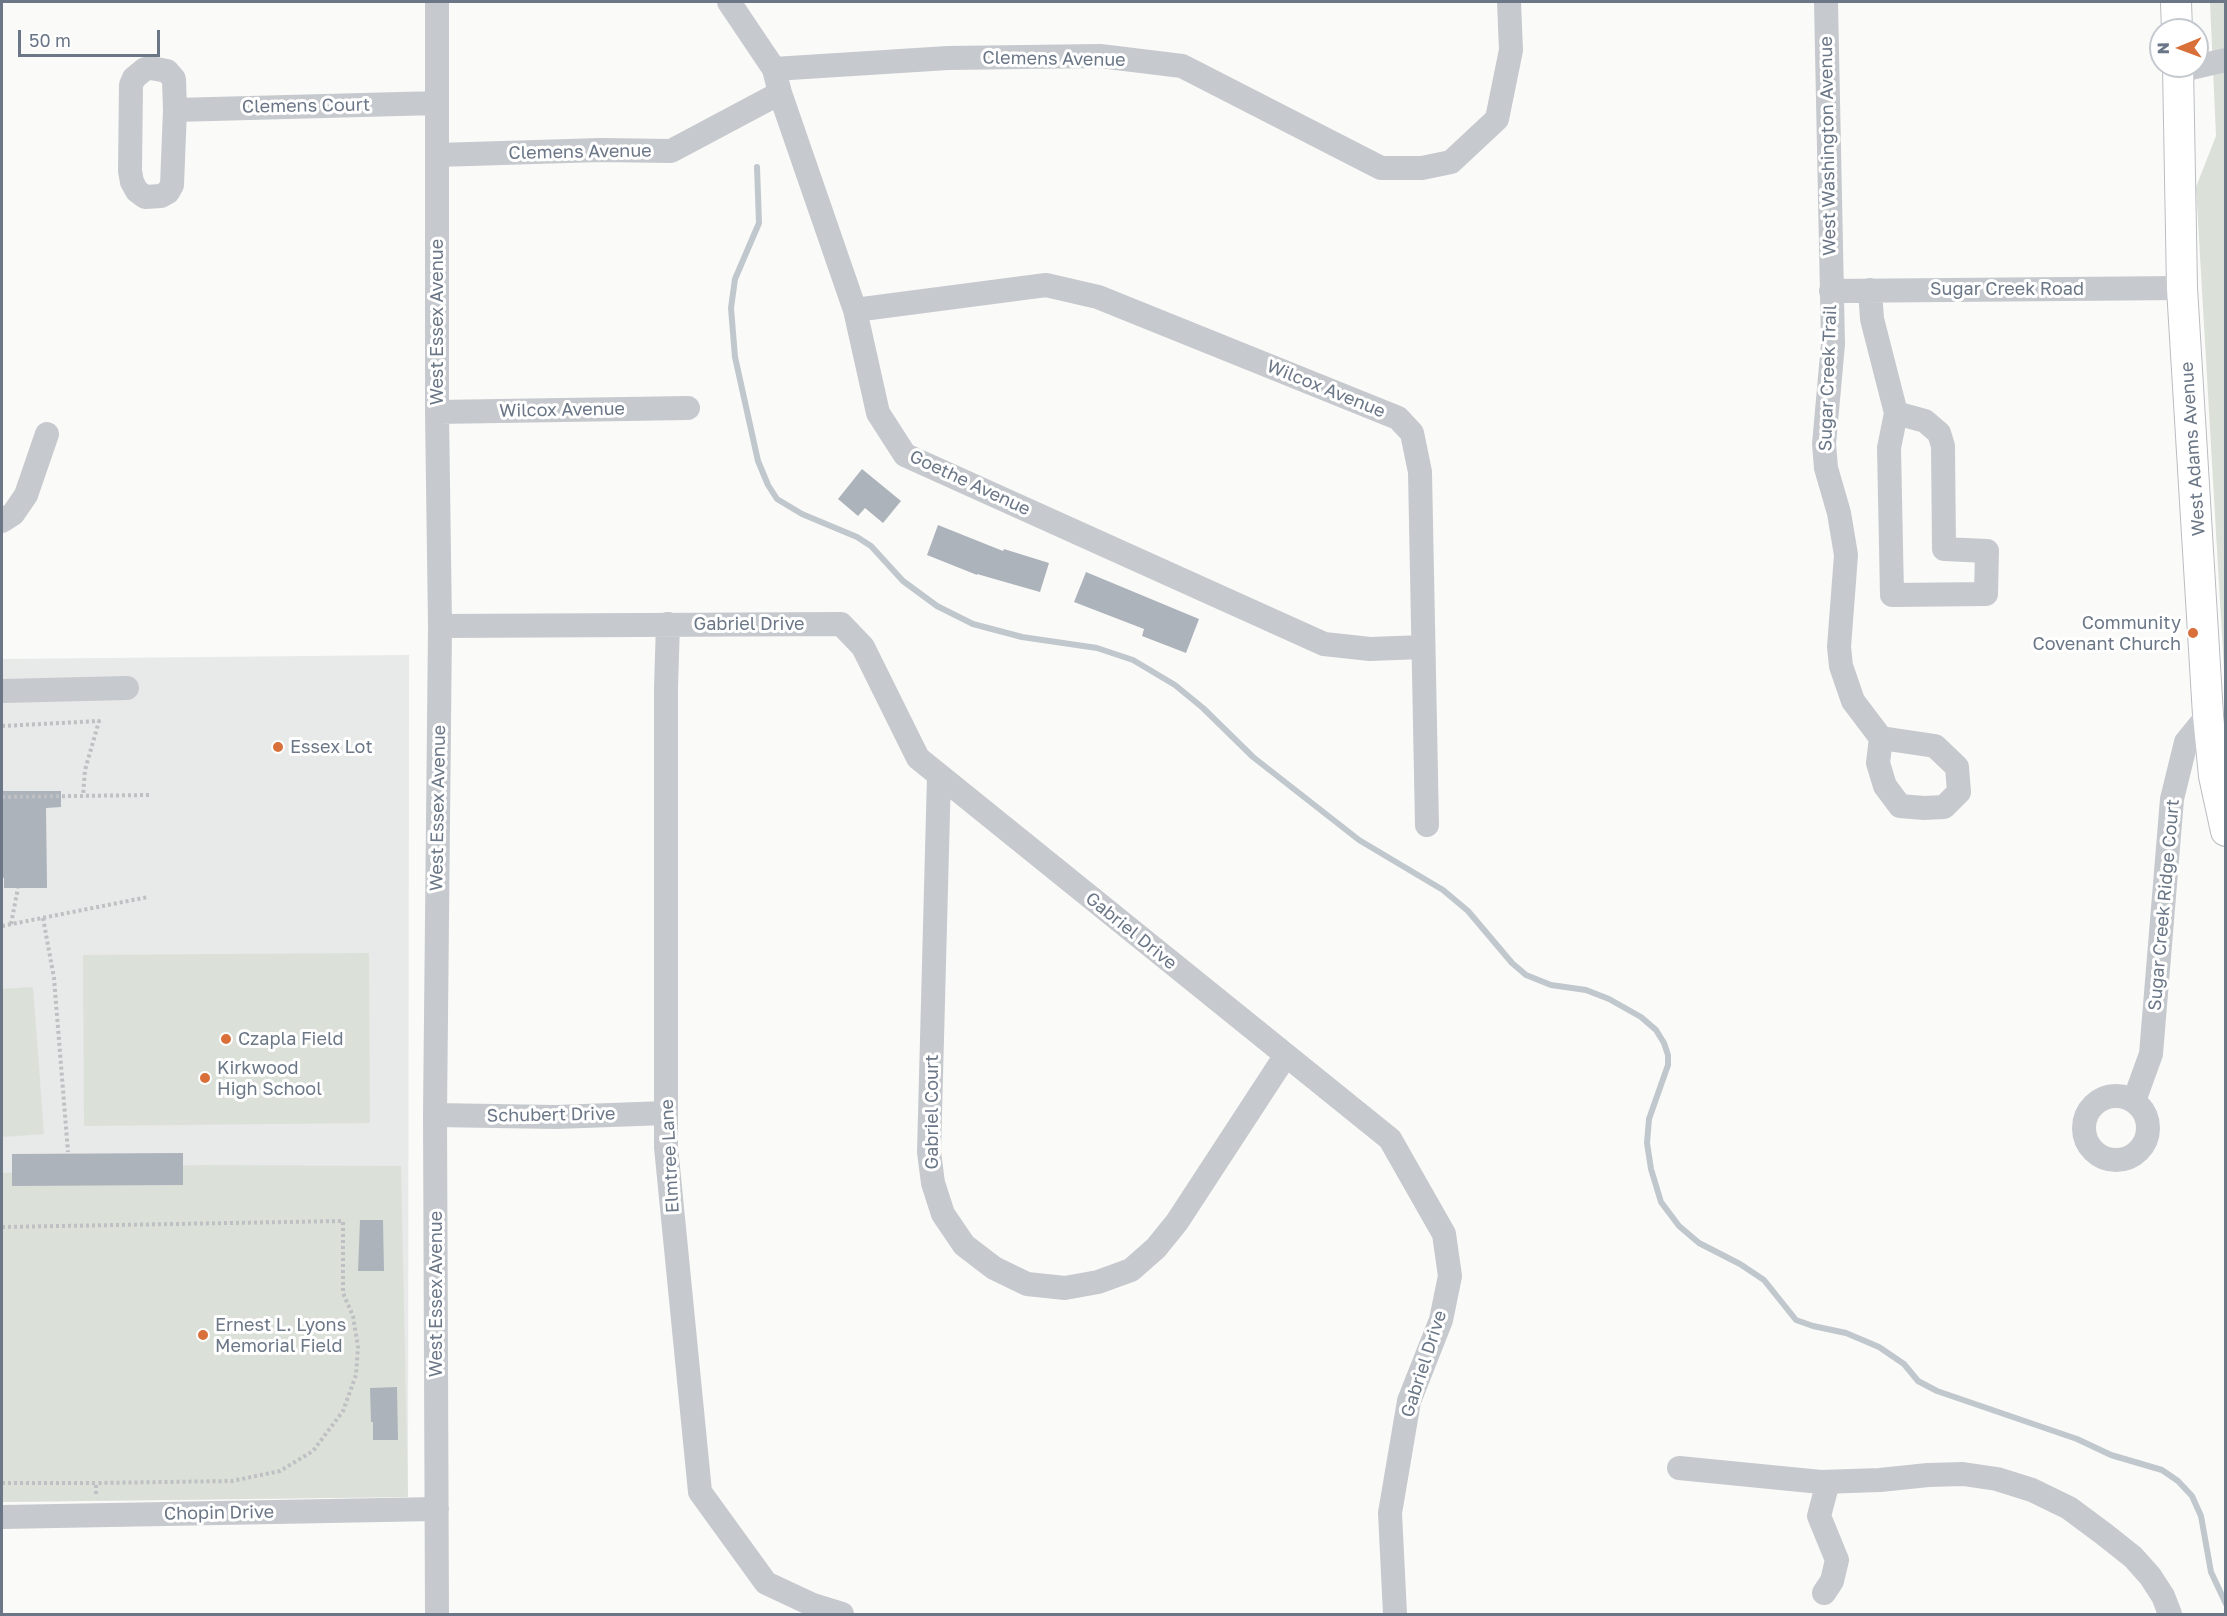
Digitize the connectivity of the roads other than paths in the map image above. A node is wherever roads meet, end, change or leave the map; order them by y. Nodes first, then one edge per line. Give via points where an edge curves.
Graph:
1 (437, 2) edge
2 (729, 2) edge
3 (1509, 2) edge
4 (1826, 2) edge
5 (2176, 2) edge
6 (2177, 18) edge
7 (2226, 60) edge
8 (2209, 63) edge
9 (774, 69) junction
10 (2178, 78) edge
11 (780, 93) junction
12 (437, 103) junction
13 (175, 110) junction
14 (437, 155) junction
15 (2182, 288) junction
16 (1870, 290) junction
17 (1831, 291) junction
18 (855, 310) junction
19 (688, 408) dead end
20 (437, 412) junction
21 (1896, 413) junction
22 (47, 434) dead end
23 (2, 520) edge
24 (668, 624) junction
25 (440, 626) junction
26 (1423, 646) junction
27 (127, 688) dead end
28 (2, 691) edge
29 (2208, 715) junction
30 (1881, 738) dead end
31 (939, 775) junction
32 (1426, 825) dead end
33 (2226, 831) edge
34 (1286, 1055) junction
35 (2134, 1101) dead end
36 (666, 1113) junction
37 (435, 1115) junction
38 (1679, 1468) dead end
39 (1828, 1482) junction
40 (437, 1509) junction
41 (2, 1517) edge
42 (1824, 1593) dead end
43 (437, 1614) edge
44 (842, 1614) edge
45 (1395, 1614) edge
46 (2170, 1614) edge

1 - 12 street, West Essex Avenue
2 - 9 street, Goethe Avenue
3 - 9 street, Clemens Avenue via 1511,50 1497,119 1451,162 1422,168 1381,168 1182,66 1100,56 948,58
4 - 17 street, West Washington Avenue
5 - 6 main road
7 - 8 street
9 - 11 street, Goethe Avenue
10 - 15 main road, West Adams Avenue
11 - 14 street, Clemens Avenue via 671,151
11 - 18 street, Goethe Avenue
12 - 13 street, Clemens Court
12 - 14 street, West Essex Avenue
13 - 13 street via 174,79 167,71 145,69 135,78 130,95 130,171 137,191 145,197 161,196 172,185
14 - 20 street, West Essex Avenue
15 - 16 street, Sugar Creek Road
15 - 29 main road, West Adams Avenue
16 - 17 street, Sugar Creek Road
16 - 21 street via 1872,320
17 - 30 street, Sugar Creek Trail via 1833,344 1824,444 1846,555 1840,657 1853,700
18 - 26 street, Goethe Avenue via 878,413 905,455 1324,644 1370,649
18 - 26 street, Wilcox Avenue via 1046,285 1098,297 1398,418 1412,433 1420,471
19 - 20 street, Wilcox Avenue
20 - 25 street, West Essex Avenue
21 - 21 street via 1889,448 1892,595 1986,594 1987,551 1944,549 1943,446 1939,433 1925,421
22 - 23 street via 26,495 13,514
24 - 25 street, Gabriel Drive
24 - 31 street, Gabriel Drive via 841,624 863,647 918,758
24 - 36 street, Elmtree Lane
25 - 37 street, West Essex Avenue
26 - 32 street, Wilcox Avenue
27 - 28 street
29 - 33 main road, West Adams Avenue via 2214,776
29 - 35 street, Sugar Creek Ridge Court via 2186,742 2172,799 2151,1054
31 - 34 street, Gabriel Drive
31 - 34 street, Gabriel Court via 929,1152 943,1214 964,1245 994,1268 1027,1284 1065,1288 1131,1270 1177,1222
34 - 45 street, Gabriel Drive via 1390,1139 1444,1234 1450,1276 1441,1320 1408,1401 1390,1513
36 - 37 street, Schubert Drive via 556,1117
36 - 44 street, Elmtree Lane via 666,1147 700,1492 766,1583
37 - 40 street, West Essex Avenue
38 - 39 street
39 - 42 street via 1819,1516 1837,1560 1832,1581
39 - 46 street via 1963,1474 2032,1490 2069,1508 2133,1557 2163,1596
40 - 41 street, Chopin Drive
40 - 43 street, West Essex Avenue

